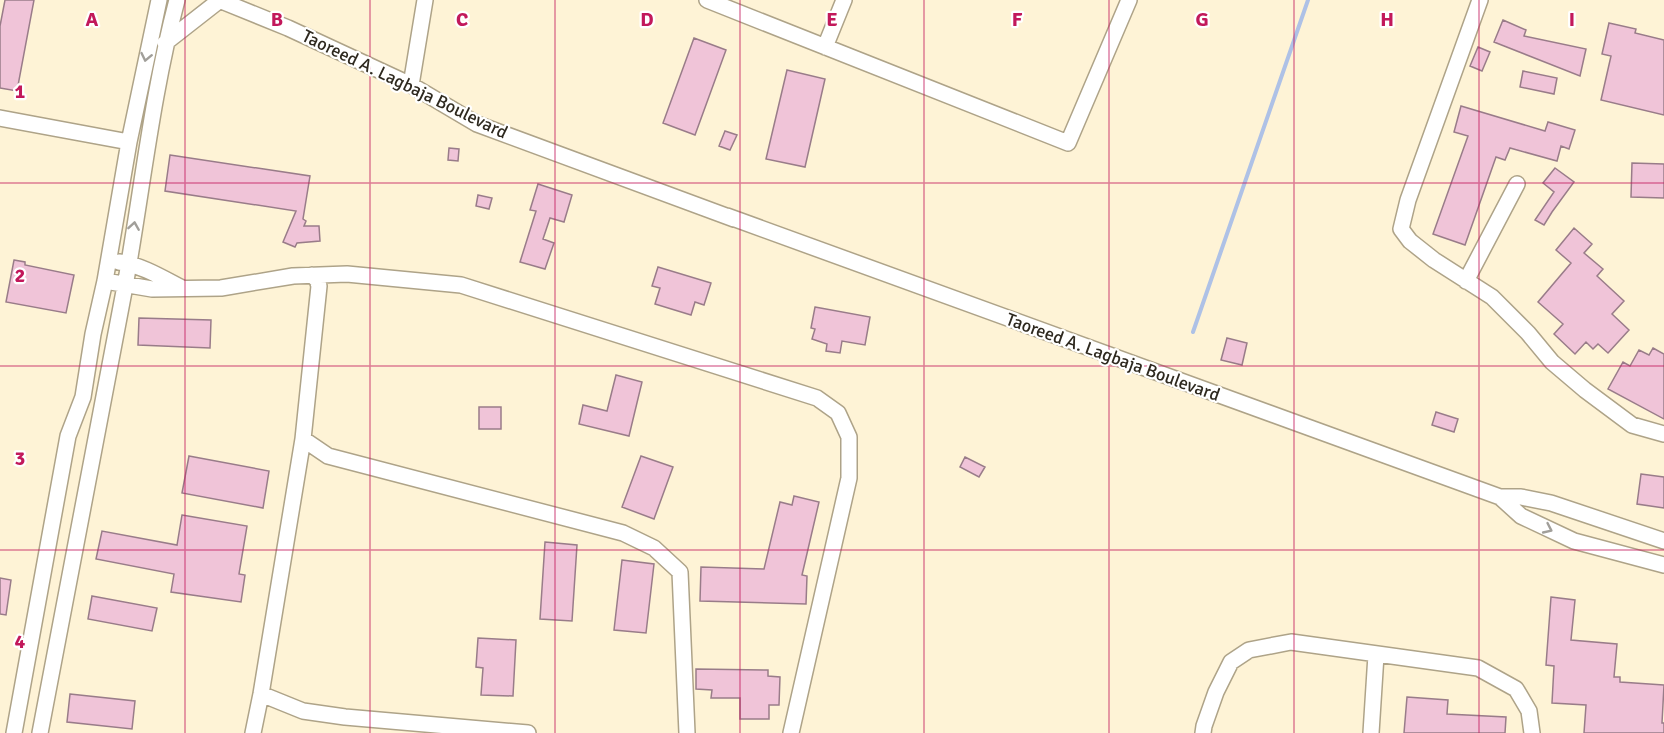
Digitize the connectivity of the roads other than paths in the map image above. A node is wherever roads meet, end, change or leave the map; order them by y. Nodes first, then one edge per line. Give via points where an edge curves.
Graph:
1 (146, 0) edge
2 (159, 0) edge
3 (177, 0) edge
4 (219, 0) edge
5 (425, 0) edge
6 (707, 0) edge
7 (844, 0) edge
8 (1129, 0) edge
9 (1480, 0) edge
10 (153, 26) junction
11 (165, 43) junction
12 (825, 47) junction
13 (411, 85) junction
14 (0, 118) edge
15 (129, 142) junction
16 (1517, 184) dead end
17 (727, 216) junction
18 (107, 261) junction
19 (128, 264) junction
20 (867, 268) dead end
21 (312, 275) junction
22 (105, 281) junction
23 (1466, 281) junction
24 (125, 284) junction
25 (182, 289) junction
26 (1664, 434) edge
27 (303, 439) junction
28 (1500, 497) junction
29 (1664, 541) edge
30 (1664, 565) edge
31 (1376, 655) junction
32 (261, 694) junction
33 (14, 733) edge
34 (40, 733) edge
35 (253, 733) edge
36 (528, 733) edge
37 (687, 733) edge
38 (791, 733) edge
39 (1203, 733) edge
40 (1371, 733) edge
41 (1532, 733) edge

1 - 10 street
2 - 10 street
3 - 11 street
4 - 11 street
4 - 13 street, Taoreed A. Lagbaja Boulevard
5 - 13 street
6 - 12 street
7 - 12 street
8 - 12 street via 1068,143
9 - 23 street via 1401,229 1426,254
10 -> 15 street
19 -> 11 street
13 - 17 street, Taoreed A. Lagbaja Boulevard via 477,124
14 - 15 street
15 - 18 street
16 - 23 street
17 - 20 street, Taoreed A. Lagbaja Boulevard
17 - 28 street, Taoreed A. Lagbaja Boulevard
18 - 19 street
18 - 22 street
19 - 24 street
19 - 25 street
21 - 25 street via 221,288
21 - 27 street via 319,286
21 - 38 street via 347,274 460,285 817,398 838,413 849,437 849,478
22 - 24 street
22 - 33 street via 83,397 68,436
23 - 26 street via 1491,297 1552,363 1586,390 1632,425
24 - 25 street
24 - 34 street
27 - 32 street
27 - 37 street via 328,456 623,533 654,548 680,572
28 - 29 street, Taoreed A. Lagbaja Boulevard via 1551,503
28 -> 30 street, Taoreed A. Lagbaja Boulevard via 1521,516 1574,541
31 - 39 street via 1291,642 1249,650 1231,662
31 - 40 street
31 - 41 street via 1478,668 1516,689 1529,711
32 - 35 street
32 - 36 street via 303,711

